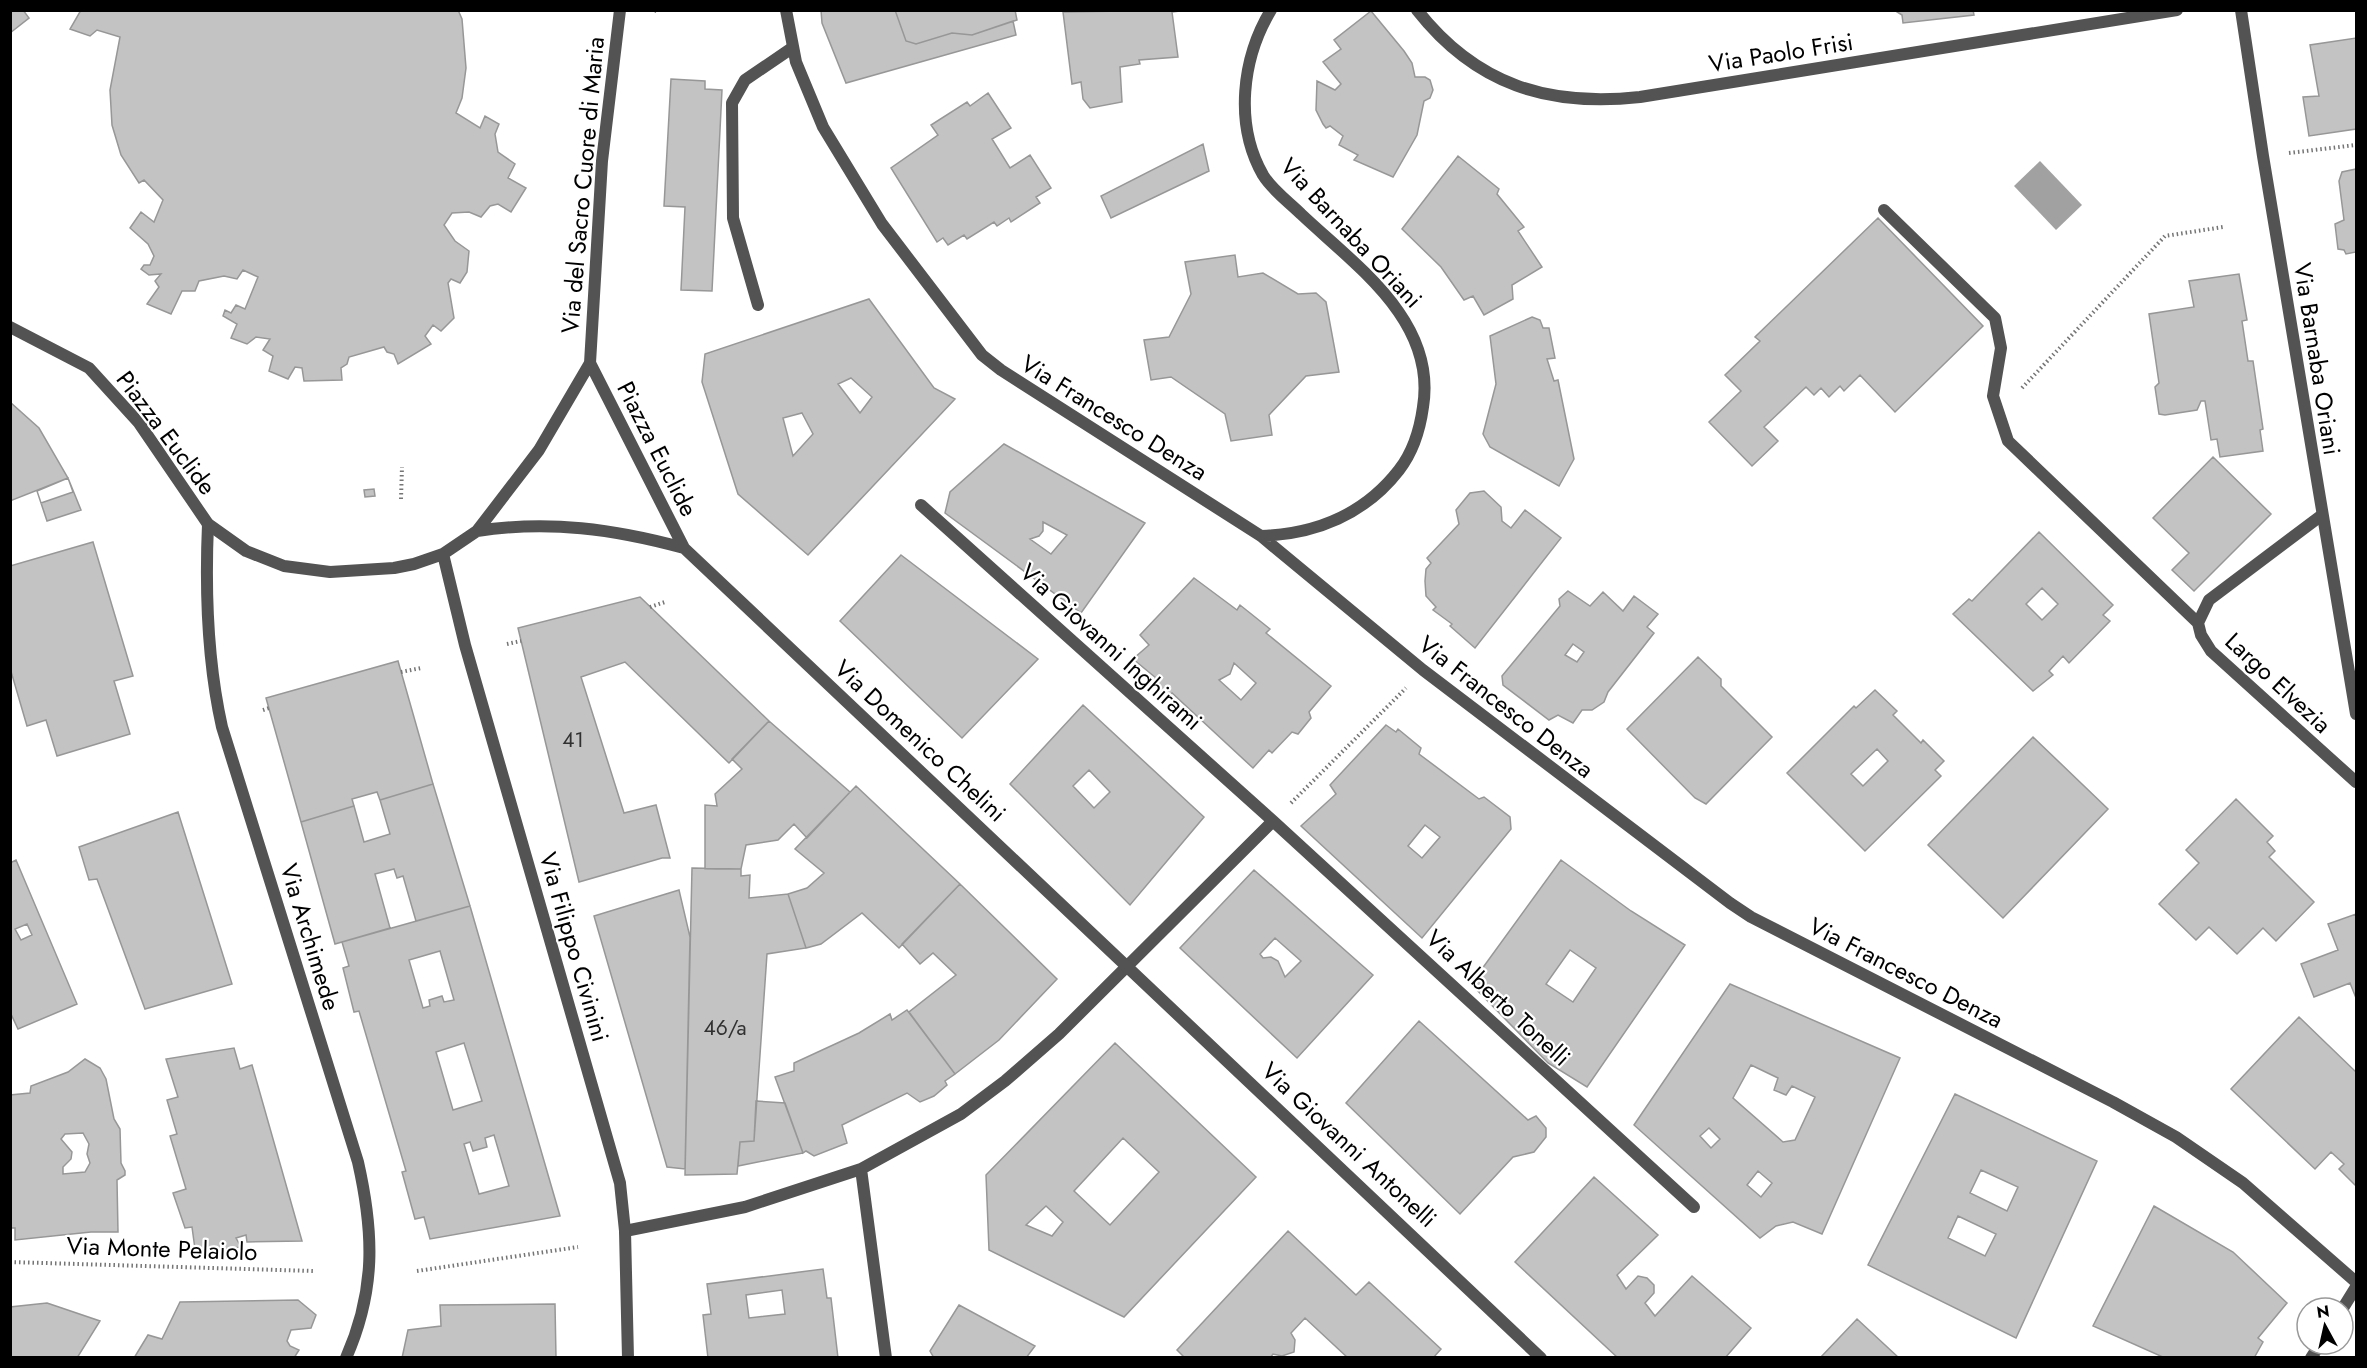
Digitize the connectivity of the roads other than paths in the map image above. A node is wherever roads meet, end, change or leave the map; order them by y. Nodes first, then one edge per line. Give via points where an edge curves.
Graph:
1 (620, 10) edge
2 (786, 10) edge
3 (1272, 10) edge
4 (1418, 10) edge
5 (2177, 10) edge
6 (2241, 10) edge
7 (792, 48) junction
8 (1884, 210) dead end
9 (758, 305) dead end
10 (10, 327) edge
11 (590, 363) junction
12 (921, 505) dead end
13 (2322, 515) junction
14 (208, 524) junction
15 (477, 531) junction
16 (1261, 536) junction
17 (684, 548) junction
18 (443, 554) junction
19 (2198, 623) junction
20 (2356, 714) edge
21 (2356, 782) edge
22 (1273, 821) junction
23 (1127, 965) junction
24 (861, 1169) junction
25 (1694, 1207) dead end
26 (625, 1231) junction
27 (2356, 1282) edge
28 (346, 1358) edge
29 (628, 1358) edge
30 (886, 1358) edge
31 (1541, 1358) edge

1 - 11 street, Via del Sacro Cuore di Maria via 602,161
2 - 7 street, Via Francesco Denza
3 - 16 street, Via Barnaba Oriani via 1247,69 1247,125 1263,175 1398,309 1416,339 1425,381 1416,436 1401,467 1383,488 1362,506 1326,525 1299,533
4 - 5 street, Via Paolo Frisi via 1447,44 1486,72 1525,88 1597,101
6 - 13 street, Via Barnaba Oriani
7 - 9 street via 745,80 732,103 733,218
7 - 16 street, Via Francesco Denza via 823,127 864,196 982,355
8 - 19 street via 1995,318 2001,348 1993,396 2008,441
10 - 14 street, Piazza Euclide via 89,368 157,448
11 - 15 street, Piazza Euclide via 539,450
11 - 17 street, Piazza Euclide
12 - 22 street, Via Giovanni Inghirami
13 - 19 street, Largo Elvezia via 2209,600
13 - 20 street, Via Barnaba Oriani
14 - 18 street, Piazza Euclide via 246,551 298,569 366,571 414,564
14 - 28 street, Via Archimede via 208,631 220,718 366,1197 370,1272 359,1323
15 - 17 street, Piazza Euclide via 513,525 576,526
15 - 18 street, Piazza Euclide
16 - 27 street, Via Francesco Denza via 1423,670 1730,903 2176,1137 2242,1184
17 - 23 street, Via Domenico Chelini
18 - 26 street, Via Filippo Civinini via 465,645 620,1183
19 - 21 street, Largo Elvezia via 2211,651
22 - 23 street
22 - 25 street, Via Alberto Tonelli
23 - 24 street via 1059,1034 985,1098
23 - 31 street, Via Giovanni Antonelli
24 - 26 street via 745,1207
24 - 30 street
26 - 29 street, Via Filippo Civinini

